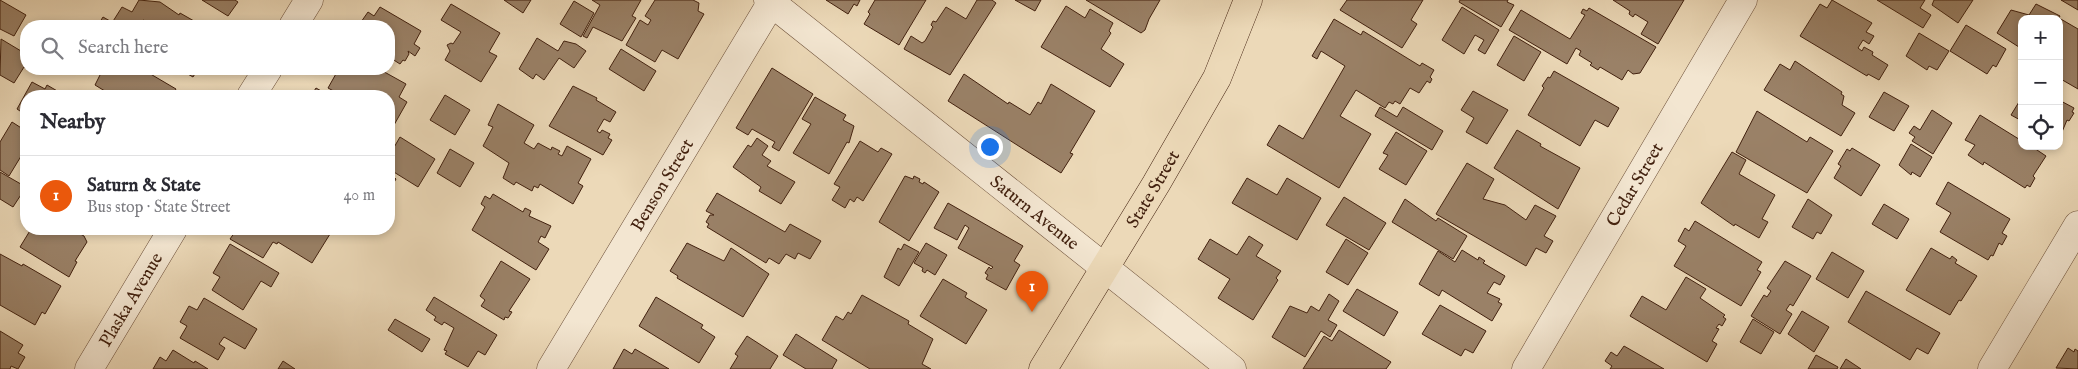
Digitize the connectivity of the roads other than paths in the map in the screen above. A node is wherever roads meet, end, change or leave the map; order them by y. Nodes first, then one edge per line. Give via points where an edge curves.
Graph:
1 (308, 0) edge
2 (1248, 0) edge
3 (1743, 0) edge
4 (771, 1) edge
5 (296, 20) edge
6 (264, 75) edge
7 (255, 90) edge
8 (2078, 226) edge
9 (169, 235) edge
10 (1103, 268) junction
11 (89, 369) edge
12 (551, 369) edge
13 (1043, 369) edge
14 (1232, 369) edge
15 (1526, 369) edge
16 (1992, 369) edge

1 - 5 street
2 - 10 main road, State Street via 1217,78
3 - 15 street, Cedar Street
4 - 10 street, Saturn Avenue
4 - 12 street, Benson Street
6 - 7 street
8 - 16 street
9 - 11 street, Plaska Avenue
10 - 13 main road, State Street
10 - 14 street, Saturn Avenue

